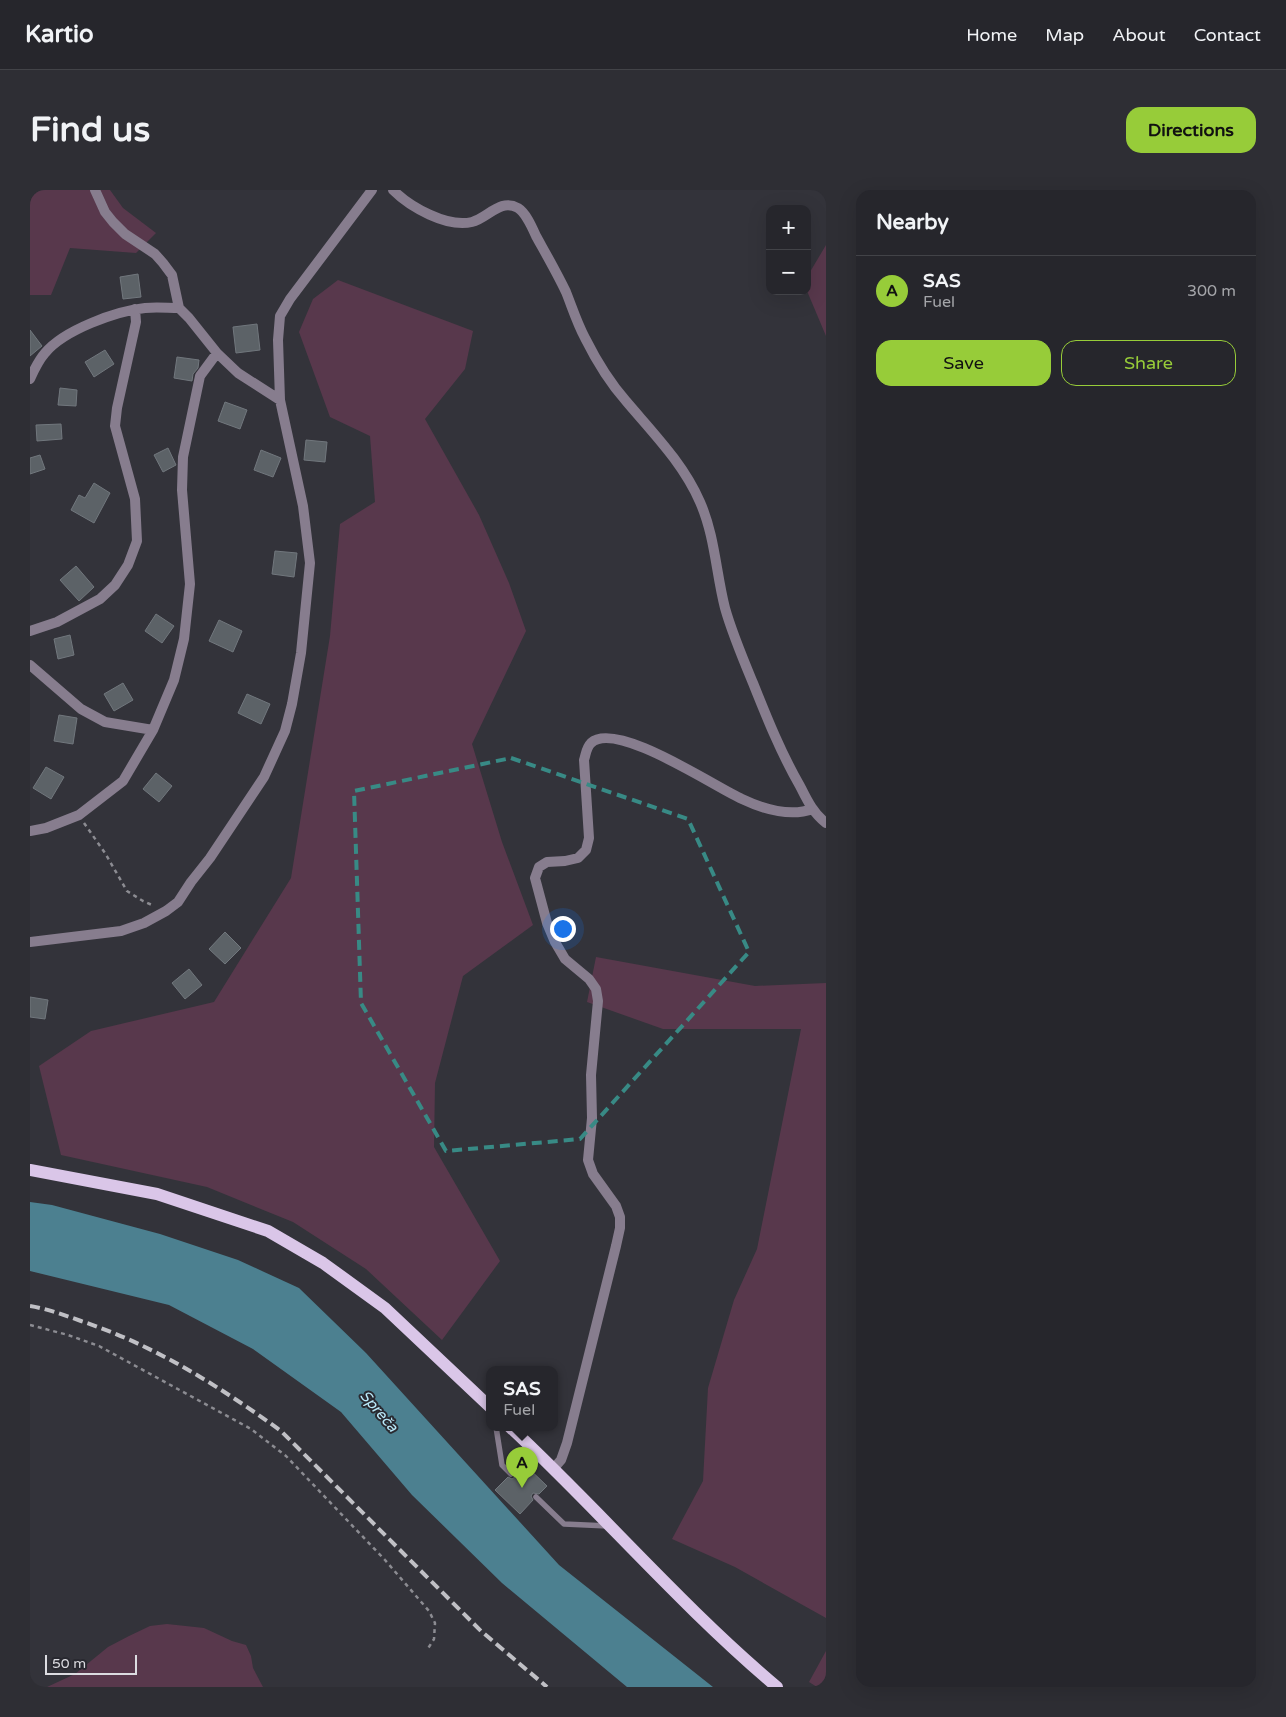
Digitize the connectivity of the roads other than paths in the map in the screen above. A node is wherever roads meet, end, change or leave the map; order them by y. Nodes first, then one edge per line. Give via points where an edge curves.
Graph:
1 (95, 190) edge
2 (372, 190) edge
3 (393, 190) edge
4 (179, 308) junction
5 (135, 309) junction
6 (217, 353) junction
7 (30, 379) edge
8 (280, 400) junction
9 (30, 631) edge
10 (30, 665) edge
11 (153, 730) junction
12 (813, 810) junction
13 (826, 823) edge
14 (30, 831) edge
15 (30, 942) edge
16 (30, 1170) edge
17 (486, 1403) edge
18 (497, 1431) edge
19 (514, 1431) edge
20 (554, 1468) junction
21 (511, 1474) dead end
22 (536, 1497) dead end
23 (611, 1526) junction
24 (777, 1687) edge

1 - 4 street via 113,222 154,254 172,275
2 - 8 street via 280,316
3 - 12 street via 400,198 432,216 453,222 473,222 507,205 519,209 528,221 601,366 624,400 672,455 700,502 711,532 726,610 746,666 788,766
4 - 5 street
4 - 6 street
5 - 7 street via 116,313 58,341 45,352
5 - 9 street via 136,322 115,426 135,499 137,540 128,565 115,585 100,599 57,622
6 - 8 street via 238,373
6 - 11 street via 200,376 183,457 182,490 190,584 184,639 174,680
8 - 15 street via 303,506 310,563 292,704 285,731 264,777 178,902 166,911 122,931
10 - 11 street via 82,709 105,722
11 - 14 street via 123,781 79,815
12 - 13 street
12 - 20 street via 789,813 768,809 742,800 646,748 601,738 586,748 584,760 589,838 586,850 578,858 547,862 539,867 536,878 547,924 555,942 564,958 596,989 598,1001 590,1075 592,1118 588,1160 620,1218 616,1246 567,1443 561,1460
16 - 17 main road via 157,1194 268,1231 323,1263 385,1308
18 - 21 lane via 502,1465
19 - 20 main road
20 - 23 main road
22 - 23 lane via 564,1524
23 - 24 main road via 745,1660

